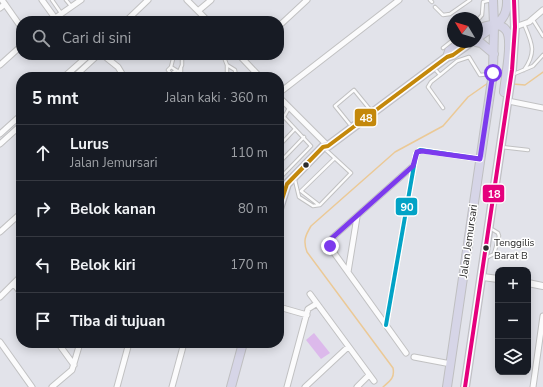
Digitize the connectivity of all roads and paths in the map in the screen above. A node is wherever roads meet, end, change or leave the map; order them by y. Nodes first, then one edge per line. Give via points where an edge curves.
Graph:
1 (42, 0) edge
2 (52, 0) edge
3 (66, 0) edge
4 (148, 0) edge
5 (187, 0) edge
6 (211, 0) edge
7 (307, 0) edge
8 (399, 0) edge
9 (470, 0) edge
10 (492, 0) edge
11 (507, 0) edge
12 (514, 0) edge
13 (79, 1) edge
14 (3, 2) edge
15 (72, 7) junction
16 (435, 7) dead end
17 (0, 8) edge
18 (543, 10) edge
19 (198, 11) junction
20 (482, 12) edge
21 (61, 14) junction
22 (51, 16) edge
23 (58, 16) edge
24 (131, 16) edge
25 (203, 16) edge
26 (16, 20) edge
27 (532, 20) junction
28 (284, 21) edge
29 (524, 24) junction
30 (494, 25) junction
31 (483, 27) edge
32 (515, 27) junction
33 (483, 33) edge
34 (543, 36) edge
35 (447, 45) edge
36 (483, 45) edge
37 (443, 48) dead end
38 (453, 48) edge
39 (463, 48) edge
40 (16, 51) edge
41 (494, 54) junction
42 (543, 55) edge
43 (443, 59) junction
44 (83, 60) edge
45 (93, 60) edge
46 (109, 60) edge
47 (173, 60) edge
48 (182, 60) edge
49 (225, 60) edge
50 (244, 60) edge
51 (0, 65) edge
52 (227, 65) junction
53 (171, 67) junction
54 (433, 67) junction
55 (182, 68) junction
56 (447, 69) junction
57 (524, 70) junction
58 (70, 72) edge
59 (79, 72) edge
60 (121, 72) edge
61 (169, 72) edge
62 (175, 72) joint
63 (182, 72) edge
64 (227, 72) edge
65 (236, 72) edge
66 (255, 72) edge
67 (440, 75) junction
68 (493, 76) junction
69 (509, 79) junction
70 (284, 89) edge
71 (507, 95) junction
72 (284, 102) edge
73 (290, 108) junction
74 (443, 108) dead end
75 (543, 108) edge
76 (372, 113) junction
77 (16, 120) edge
78 (353, 127) junction
79 (296, 129) junction
80 (16, 130) edge
81 (0, 134) edge
82 (304, 137) junction
83 (284, 141) edge
84 (0, 144) edge
85 (500, 147) junction
86 (327, 148) junction
87 (528, 150) dead end
88 (335, 158) junction
89 (284, 159) edge
90 (480, 159) junction
91 (413, 166) junction
92 (284, 174) edge
93 (294, 180) junction
94 (284, 186) edge
95 (284, 187) edge
96 (320, 205) junction
97 (357, 216) junction
98 (16, 218) edge
99 (0, 232) edge
100 (348, 272) junction
101 (482, 277) junction
102 (495, 279) edge
103 (16, 282) edge
104 (14, 284) junction
105 (531, 284) edge
106 (543, 286) edge
107 (16, 287) edge
108 (310, 294) dead end
109 (0, 297) edge
110 (316, 304) junction
111 (284, 308) edge
112 (307, 315) junction
113 (543, 316) edge
114 (386, 325) junction
115 (542, 336) edge
116 (0, 342) edge
117 (348, 347) junction
118 (62, 348) edge
119 (79, 348) edge
120 (128, 348) edge
121 (183, 348) edge
122 (243, 348) edge
123 (406, 353) dead end
124 (414, 357) dead end
125 (74, 364) junction
126 (451, 364) junction
127 (369, 375) junction
128 (374, 381) dead end
129 (32, 387) edge
130 (52, 387) edge
131 (117, 387) edge
132 (172, 387) edge
133 (231, 387) edge
134 (287, 387) edge
135 (305, 387) edge
136 (357, 387) edge
137 (446, 387) edge
138 (465, 387) edge
139 (533, 387) edge

1 - 22 street
2 - 21 lane
3 - 15 lane
4 - 24 street
5 - 19 street
6 - 19 street
7 - 28 street
8 - 70 street
9 - 16 lane via 448,15 443,15
10 - 20 lane via 483,2
10 - 30 main road, Jalan Jemursari
11 - 30 main road via 502,21
12 - 32 main road
13 - 15 street
14 - 17 street
14 - 26 street
15 - 21 street
18 - 27 street
19 - 25 street
21 - 23 street
27 - 29 street
27 - 34 lane
29 - 32 street
29 - 57 lane via 533,51 532,60
30 - 31 main road
30 - 33 main road
30 - 41 main road, Jalan Jemursari
30 - 69 main road via 504,27 508,34
32 - 69 main road
35 - 37 lane
36 - 41 main road
38 - 43 main road
39 - 43 main road via 453,56
40 - 51 street
41 - 68 main road, Jalan Jemursari
42 - 57 lane
43 - 54 main road
43 - 56 lane
44 - 58 street
45 - 59 street
46 - 60 street
47 - 53 lane
48 - 55 lane
49 - 52 lane
50 - 66 street
52 - 64 lane
52 - 65 lane
53 - 61 lane via 168,68
53 - 62 lane
54 - 67 lane
54 - 76 main road
55 - 62 lane
55 - 63 lane
56 - 67 lane
56 - 68 lane via 461,59 469,57 480,75
57 - 69 lane
67 - 74 lane via 428,87
68 - 90 main road, Jalan Jemursari
69 - 71 main road, Jalan Jemursari
71 - 75 street
71 - 85 main road, Jalan Jemursari
72 - 73 street
73 - 79 lane via 284,116
73 - 86 street
76 - 78 main road
76 - 78 lane via 354,90 335,106
77 - 81 street
78 - 86 main road
79 - 82 lane
79 - 83 lane
80 - 84 street
82 - 89 lane
82 - 92 lane via 311,147
85 - 87 lane
85 - 101 main road, Jalan Jemursari
86 - 88 lane
86 - 93 main road
86 - 94 main road via 323,147
88 - 96 lane via 351,174
88 - 96 lane via 301,191
90 - 91 street via 420,150 416,154
90 - 126 main road, Jalan Jemursari
91 - 97 street
91 - 114 street
93 - 95 main road
93 - 96 lane via 299,197 313,206
97 - 100 street
97 - 100 street via 332,238 330,244
98 - 99 street
100 - 114 street
101 - 102 street
101 - 138 main road, Jalan Jemursari
103 - 104 street
104 - 107 street
104 - 109 street
105 - 106 street
108 - 110 street
110 - 112 street via 309,308
110 - 117 street
111 - 112 street
112 - 134 street
113 - 115 street
114 - 123 street
115 - 139 street
116 - 129 street
117 - 127 street
117 - 135 street
118 - 125 street
119 - 125 street
120 - 131 street
121 - 132 street
122 - 133 main road
124 - 126 street
125 - 130 street via 70,373
126 - 137 main road, Jalan Jemursari
127 - 128 street
127 - 136 street

